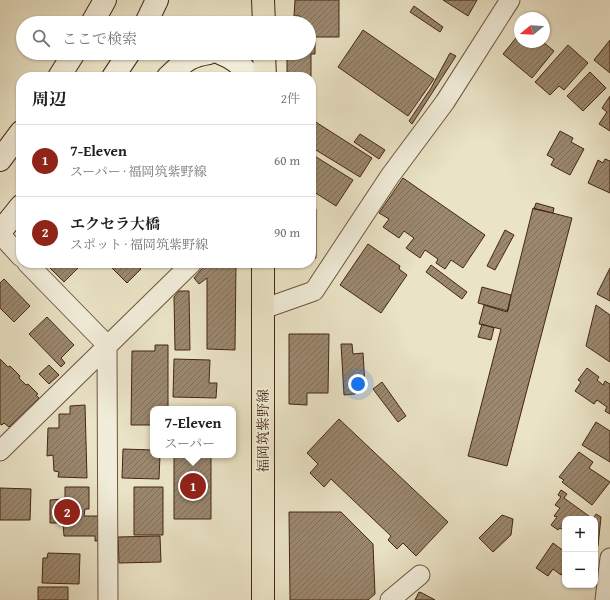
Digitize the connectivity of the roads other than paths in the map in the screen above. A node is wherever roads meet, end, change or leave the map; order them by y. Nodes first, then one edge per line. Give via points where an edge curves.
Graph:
1 (105, 0) edge
2 (157, 0) edge
3 (263, 0) edge
4 (510, 0) edge
5 (96, 16) edge
6 (149, 16) edge
7 (264, 16) edge
8 (70, 60) edge
9 (125, 60) edge
10 (188, 60) edge
11 (234, 60) edge
12 (264, 60) edge
13 (62, 72) edge
14 (117, 72) edge
15 (173, 72) edge
16 (247, 72) edge
17 (265, 72) edge
18 (16, 139) edge
19 (0, 160) edge
20 (16, 212) edge
21 (0, 233) edge
22 (16, 251) edge
23 (32, 268) edge
24 (187, 268) edge
25 (263, 268) edge
26 (263, 309) junction
27 (107, 345) junction
28 (0, 451) edge
29 (610, 558) edge
30 (420, 575) dead end
31 (108, 600) edge
32 (263, 600) edge
33 (390, 600) edge
34 (605, 600) edge

1 - 5 street
2 - 6 street
3 - 7 main road
4 - 26 street via 445,102 390,176 314,291
8 - 13 street
9 - 14 street
10 - 15 street
11 - 16 street
12 - 17 main road
18 - 19 street
20 - 21 street
21 - 22 street
23 - 27 street
24 - 27 street
25 - 26 main road, 福岡筑紫野線
26 - 32 main road, 福岡筑紫野線
27 - 28 street
27 - 31 street
29 - 34 street
30 - 33 street

